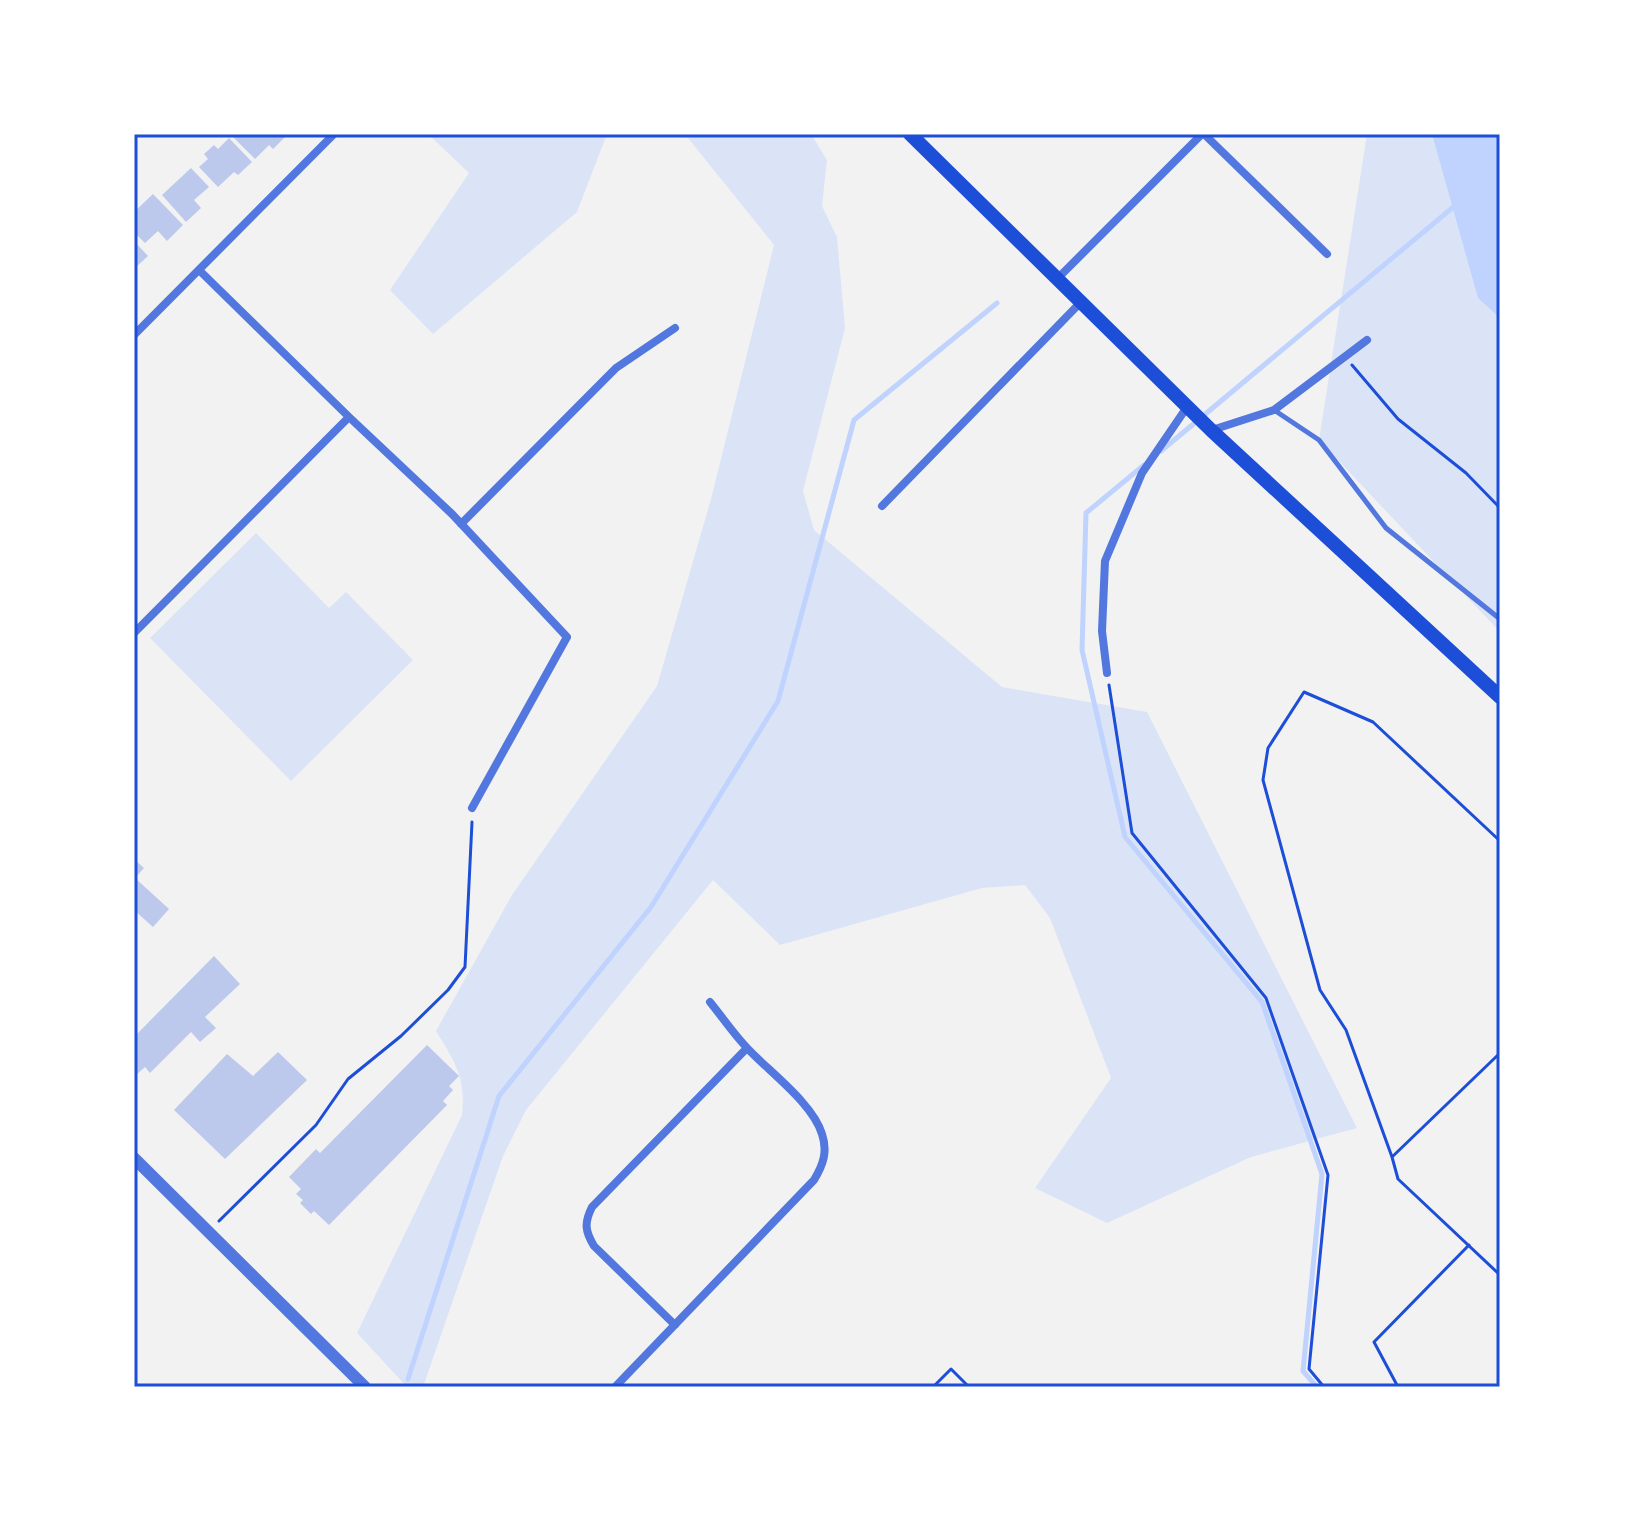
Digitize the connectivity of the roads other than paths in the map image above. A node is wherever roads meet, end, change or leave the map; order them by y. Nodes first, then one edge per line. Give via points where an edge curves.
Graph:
1 (334, 134) edge
2 (910, 134) edge
3 (1203, 134) edge
4 (1327, 254) dead end
5 (199, 270) junction
6 (1057, 279) junction
7 (1081, 302) junction
8 (675, 328) dead end
9 (134, 335) edge
10 (1367, 340) dead end
11 (1187, 407) junction
12 (1274, 410) junction
13 (349, 417) junction
14 (1211, 430) junction
15 (882, 506) dead end
16 (461, 524) junction
17 (1500, 619) edge
18 (134, 633) edge
19 (1107, 673) road end
20 (1500, 697) edge
21 (472, 808) road end
22 (710, 1002) dead end
23 (747, 1048) junction
24 (135, 1162) edge
25 (675, 1325) junction
26 (365, 1387) edge
27 (615, 1387) edge

1 - 5 street
2 - 6 main road
3 - 4 street
3 - 6 street
5 - 9 street
5 - 13 street
6 - 7 main road
7 - 11 main road
7 - 15 street
8 - 16 street via 616,368
10 - 12 street
11 - 14 main road
11 - 19 street via 1142,473 1105,561 1102,631
12 - 14 street
12 - 17 lane via 1319,440 1386,528
13 - 16 street
13 - 18 street
14 - 20 main road
16 - 21 street via 567,637
22 - 23 street
23 - 25 street via 805,1106 822,1131 824,1163 814,1180
23 - 25 street via 592,1207 585,1221 594,1246
24 - 26 street
25 - 27 street

